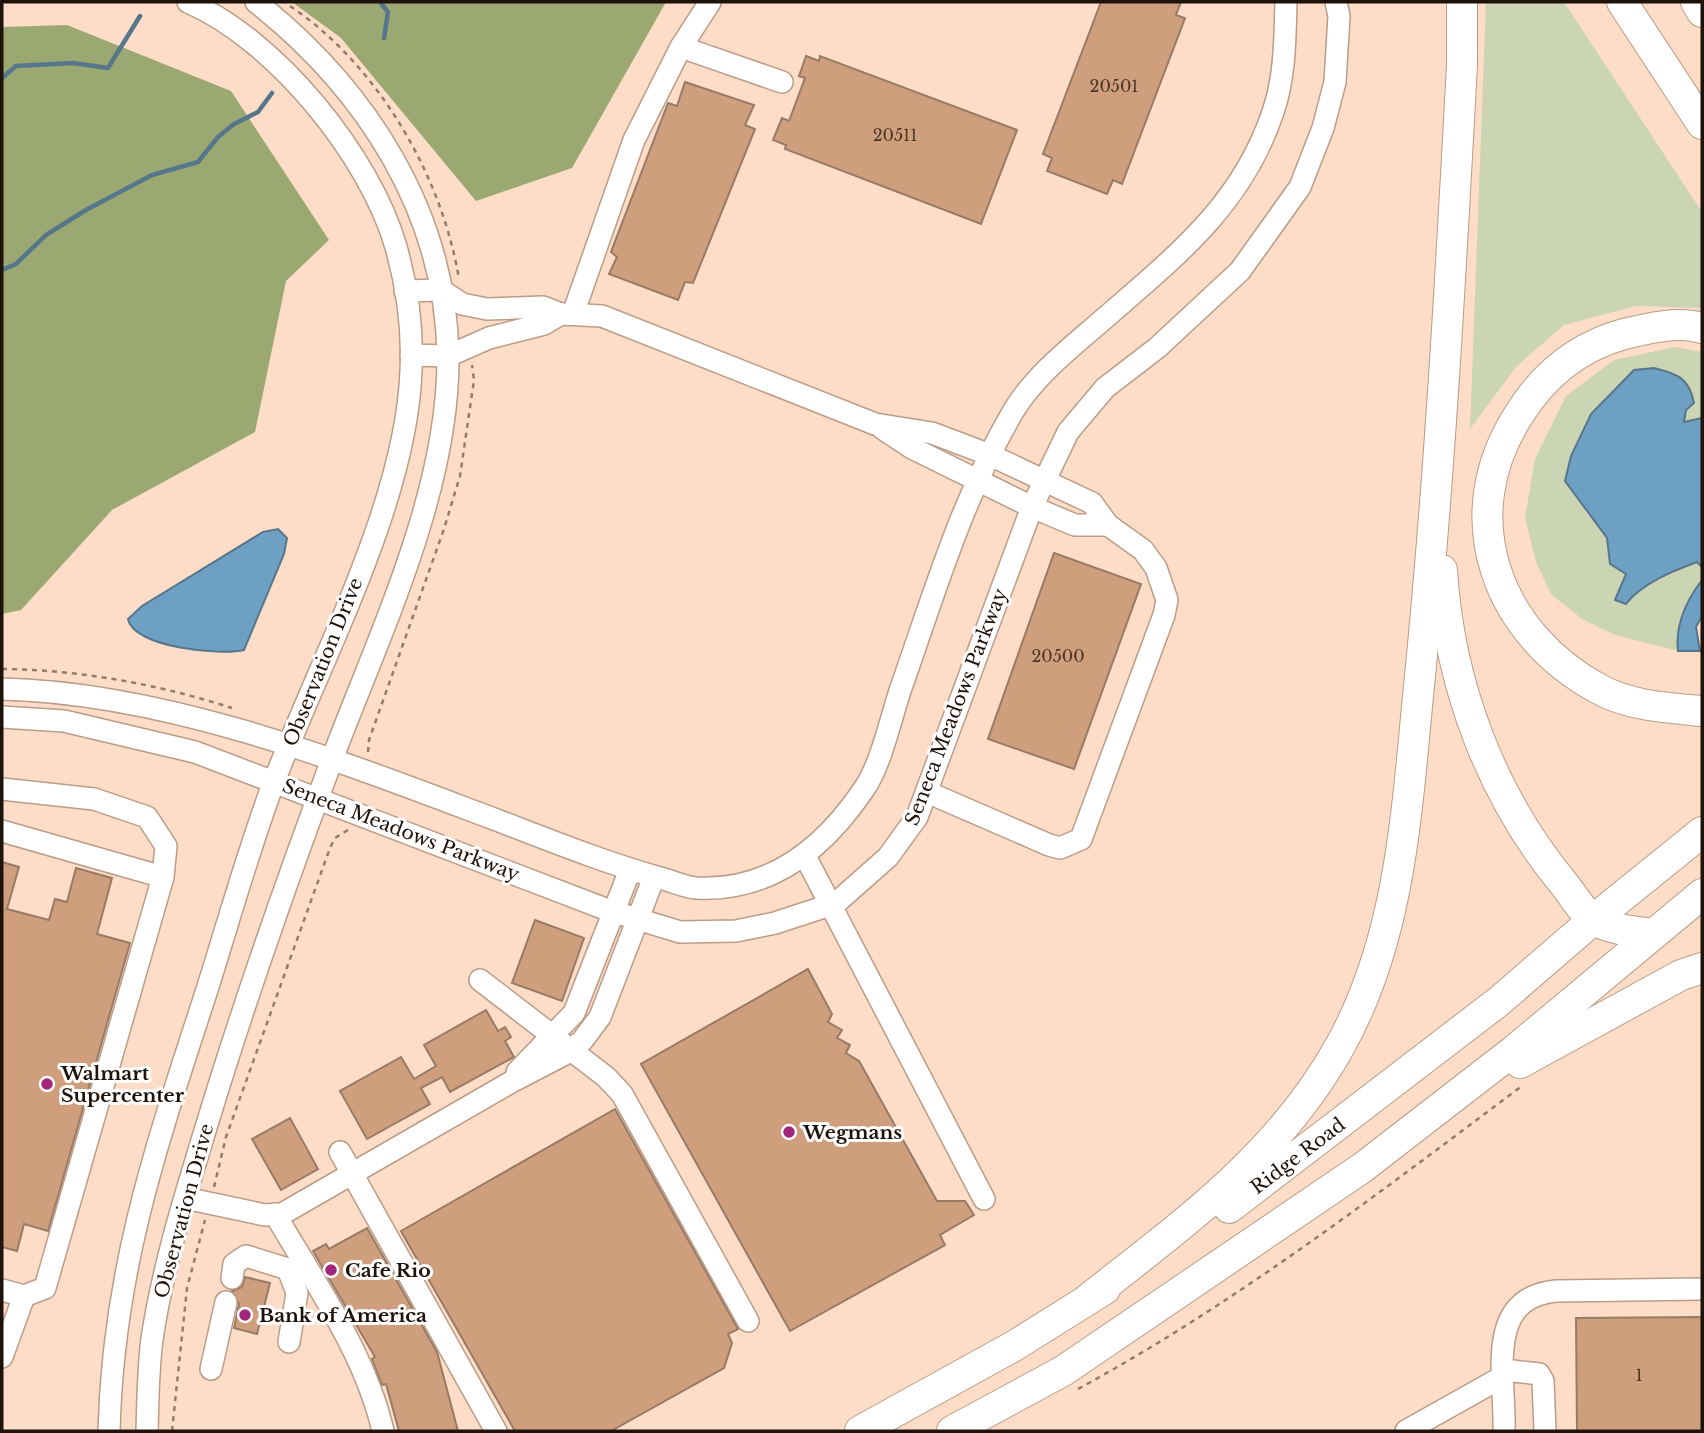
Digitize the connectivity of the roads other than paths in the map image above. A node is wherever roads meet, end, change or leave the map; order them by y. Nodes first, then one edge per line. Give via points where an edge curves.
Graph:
1 (188, 2) edge
2 (256, 2) edge
3 (710, 2) edge
4 (1286, 2) edge
5 (1336, 2) edge
6 (1462, 2) edge
7 (1622, 2) edge
8 (1696, 2) edge
9 (1702, 12) edge
10 (681, 47) junction
11 (782, 82) dead end
12 (1702, 124) edge
13 (441, 290) junction
14 (405, 291) junction
15 (567, 314) junction
16 (1702, 328) edge
17 (411, 355) junction
18 (448, 356) junction
19 (875, 424) junction
20 (990, 455) junction
21 (977, 480) junction
22 (1043, 480) junction
23 (1438, 495) junction
24 (1032, 507) junction
25 (1108, 526) junction
26 (2, 689) edge
27 (1702, 711) edge
28 (2, 717) edge
29 (288, 746) junction
30 (332, 761) junction
31 (274, 782) junction
32 (2, 789) edge
33 (927, 792) junction
34 (318, 799) junction
35 (2, 831) edge
36 (1702, 832) edge
37 (804, 856) junction
38 (630, 870) junction
39 (163, 877) junction
40 (654, 877) junction
41 (1702, 894) edge
42 (830, 906) junction
43 (614, 912) junction
44 (637, 919) junction
45 (1593, 920) junction
46 (1653, 934) junction
47 (1702, 968) edge
48 (480, 980) dead end
49 (553, 1037) junction
50 (570, 1050) junction
51 (507, 1084) junction
52 (1438, 1109) junction
53 (340, 1152) dead end
54 (351, 1173) junction
55 (185, 1198) junction
56 (984, 1199) dead end
57 (275, 1214) junction
58 (232, 1278) dead end
59 (1702, 1289) edge
60 (2, 1290) edge
61 (24, 1296) junction
62 (1088, 1299) junction
63 (226, 1302) dead end
64 (738, 1312) dead end
65 (289, 1342) dead end
66 (2, 1357) edge
67 (211, 1369) dead end
68 (1504, 1373) junction
69 (110, 1431) edge
70 (147, 1431) edge
71 (383, 1431) edge
72 (496, 1431) edge
73 (860, 1431) edge
74 (953, 1431) edge
75 (1406, 1431) edge
76 (1504, 1431) edge
77 (1545, 1431) edge

1 - 14 street, Observation Drive via 256,45 311,99 352,156 376,201 395,245
2 - 13 street, Observation Drive via 293,31 341,80 382,140 410,186 430,235
3 - 10 street
4 - 20 street, Seneca Meadows Parkway via 1284,52 1274,110 1235,193 1177,256 1063,354 1017,405
5 - 22 street, Seneca Meadows Parkway via 1335,82 1300,187 1240,271 1157,348 1105,388 1068,432
6 - 23 highway
7 - 12 highway
8 - 9 highway
10 - 11 street
10 - 15 street via 634,140
13 - 14 street
13 - 15 street via 463,304 487,309 542,307
13 - 18 street, Observation Drive
14 - 17 street, Observation Drive
15 - 18 street
15 - 19 street via 601,316
16 - 27 highway via 1649,328 1618,336 1581,350 1559,367 1529,398 1504,437 1491,471 1487,510 1492,565 1505,595 1519,621 1558,663 1601,691 1655,707
17 - 18 street
17 - 29 street, Observation Drive via 404,433 386,500
18 - 30 street, Observation Drive via 442,430 420,523
19 - 20 street via 932,433
19 - 21 street
20 - 21 street, Seneca Meadows Parkway
20 - 22 street
21 - 24 street
21 - 37 street, Seneca Meadows Parkway via 868,784 838,825
22 - 24 street, Seneca Meadows Parkway
22 - 25 street via 1092,503
23 - 45 highway via 1443,583 1462,692 1499,790 1553,871
23 - 62 highway via 1395,898 1372,978 1340,1046 1295,1115 1249,1167
24 - 25 street via 1075,525
24 - 33 street, Seneca Meadows Parkway
25 - 33 street via 1143,551 1160,577 1167,600 1081,839 1060,848 1049,845
26 - 29 street, Seneca Meadows Parkway via 96,698
28 - 31 street, Seneca Meadows Parkway via 113,730 195,752
29 - 30 street, Seneca Meadows Parkway
29 - 31 street, Observation Drive
30 - 34 street, Observation Drive
30 - 38 street, Seneca Meadows Parkway
31 - 34 street, Seneca Meadows Parkway
31 - 69 street, Observation Drive via 147,1174 116,1334
32 - 39 street via 94,799 147,817 166,846
33 - 42 street, Seneca Meadows Parkway via 902,840
34 - 43 street, Seneca Meadows Parkway
34 - 55 street, Observation Drive via 226,1063
35 - 39 street
36 - 45 highway, Ridge Road
37 - 40 street, Seneca Meadows Parkway via 771,875 729,885 694,888
37 - 42 street
38 - 40 street, Seneca Meadows Parkway
38 - 43 street
39 - 61 street via 45,1288
40 - 44 street
41 - 46 highway
42 - 44 street, Seneca Meadows Parkway via 798,918 736,930 680,932
42 - 56 street
43 - 44 street, Seneca Meadows Parkway
43 - 49 street via 579,1002
44 - 50 street via 600,1017
45 - 46 highway
45 - 62 highway, Ridge Road via 1498,1002 1281,1171
46 - 52 highway
47 - 52 highway via 1613,1010
48 - 49 street
49 - 50 street
49 - 51 street
50 - 51 street
50 - 64 street via 622,1094 634,1128
51 - 54 street
52 - 74 highway via 1362,1168 1062,1371
53 - 54 street
54 - 57 street
54 - 72 street
55 - 57 street
55 - 70 street, Observation Drive via 151,1342
57 - 71 street via 348,1340 374,1394
58 - 65 street via 234,1264 246,1256 288,1269 297,1293
59 - 68 street via 1538,1293 1511,1313 1505,1330
60 - 61 street
61 - 66 street
62 - 73 highway, Ridge Road via 1014,1346
63 - 67 street
68 - 75 street
68 - 76 street
68 - 77 street via 1539,1374

